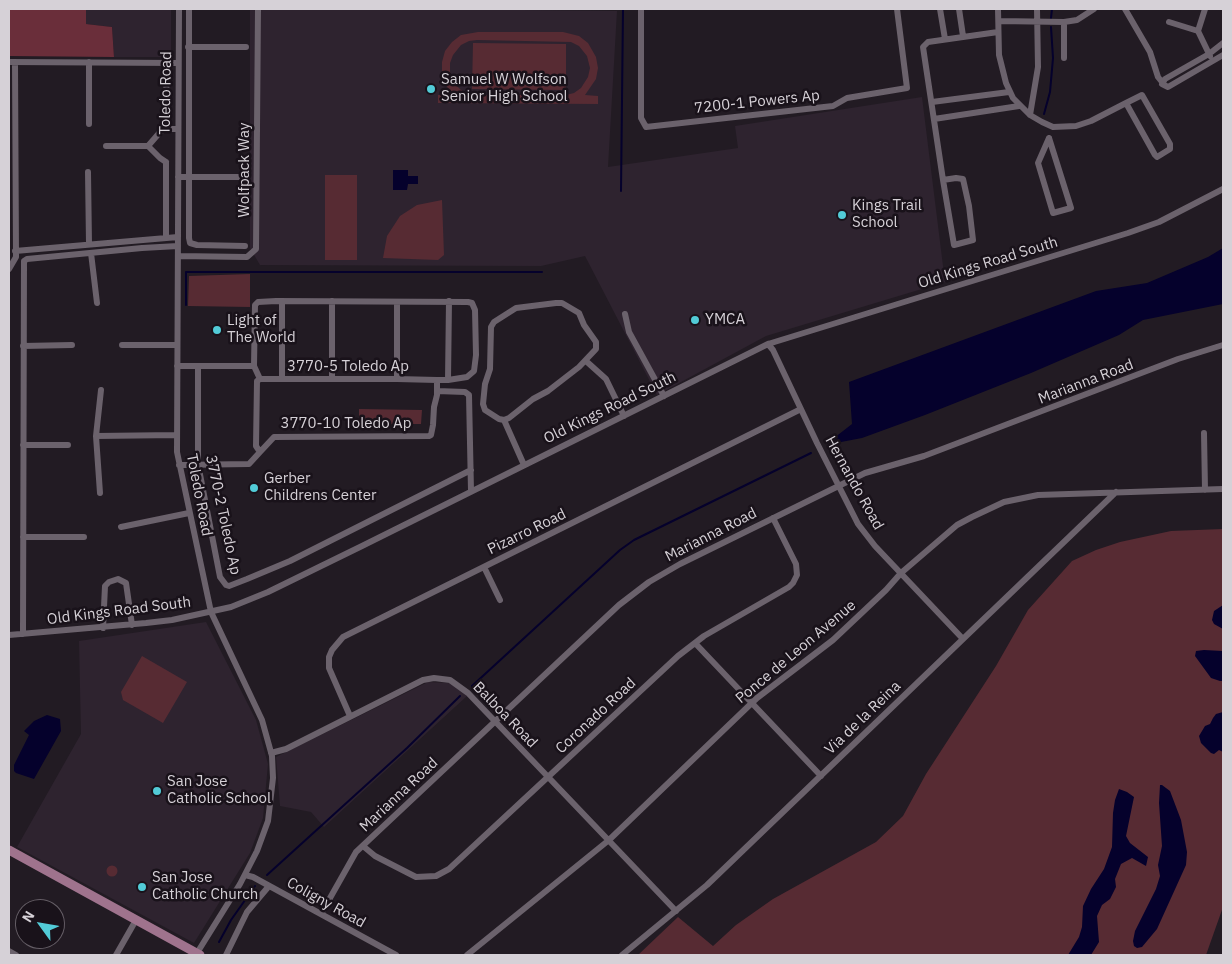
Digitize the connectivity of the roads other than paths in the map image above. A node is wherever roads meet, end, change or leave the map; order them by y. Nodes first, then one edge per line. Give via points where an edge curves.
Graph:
1 (179, 9) edge
2 (189, 9) edge
3 (258, 9) edge
4 (641, 9) edge
5 (898, 9) edge
6 (940, 9) edge
7 (959, 9) edge
8 (998, 9) edge
9 (1037, 9) edge
10 (1094, 9) edge
11 (1125, 9) edge
12 (1205, 9) edge
13 (998, 21) junction
14 (1038, 22) junction
15 (1064, 22) junction
16 (1169, 22) dead end
17 (1198, 31) junction
18 (998, 32) junction
19 (963, 36) junction
20 (945, 39) junction
21 (1221, 45) edge
22 (180, 47) junction
23 (190, 47) junction
24 (246, 47) dead end
25 (1209, 54) junction
26 (1223, 54) edge
27 (1064, 58) dead end
28 (12, 62) edge
29 (89, 62) junction
30 (1213, 62) junction
31 (178, 63) junction
32 (166, 64) junction
33 (1162, 82) junction
34 (1009, 92) junction
35 (932, 102) junction
36 (1126, 103) junction
37 (1019, 106) junction
38 (1030, 115) junction
39 (934, 119) junction
40 (89, 124) dead end
41 (1046, 124) junction
42 (167, 129) junction
43 (178, 129) junction
44 (1049, 138) junction
45 (106, 146) dead end
46 (148, 146) junction
47 (178, 161) junction
48 (166, 162) junction
49 (12, 169) edge
50 (88, 172) dead end
51 (178, 177) junction
52 (245, 177) dead end
53 (189, 178) junction
54 (944, 180) junction
55 (1223, 190) edge
56 (178, 237) junction
57 (166, 238) junction
58 (89, 244) junction
59 (178, 246) junction
60 (245, 246) dead end
61 (15, 251) junction
62 (91, 253) junction
63 (178, 256) junction
64 (9, 269) edge
65 (282, 301) junction
66 (332, 301) junction
67 (449, 301) junction
68 (97, 302) dead end
69 (397, 302) junction
70 (625, 314) dead end
71 (768, 344) junction
72 (1223, 344) edge
73 (122, 345) dead end
74 (177, 345) junction
75 (23, 346) junction
76 (72, 346) dead end
77 (586, 361) junction
78 (177, 366) junction
79 (198, 366) junction
80 (254, 366) junction
81 (260, 379) junction
82 (282, 379) junction
83 (332, 379) junction
84 (397, 380) junction
85 (437, 380) junction
86 (448, 380) junction
87 (101, 390) dead end
88 (438, 391) junction
89 (664, 396) junction
90 (801, 409) junction
91 (624, 416) junction
92 (504, 420) junction
93 (1204, 433) dead end
94 (177, 435) junction
95 (96, 436) junction
96 (23, 445) junction
97 (68, 445) dead end
98 (260, 452) junction
99 (198, 464) junction
100 (179, 465) junction
101 (524, 465) junction
102 (471, 470) junction
103 (839, 485) junction
104 (1223, 489) edge
105 (1206, 490) junction
106 (471, 491) junction
107 (1116, 492) junction
108 (100, 493) dead end
109 (189, 513) junction
110 (773, 518) junction
111 (121, 527) dead end
112 (23, 537) junction
113 (84, 537) dead end
114 (484, 567) junction
115 (901, 573) junction
116 (500, 600) dead end
117 (211, 612) junction
118 (132, 624) junction
119 (103, 628) junction
120 (23, 634) junction
121 (9, 635) edge
122 (964, 639) junction
123 (695, 643) junction
124 (752, 703) junction
125 (350, 716) junction
126 (496, 722) junction
127 (272, 753) junction
128 (821, 776) junction
129 (548, 778) junction
130 (609, 840) junction
131 (363, 846) junction
132 (9, 850) edge
133 (245, 875) junction
134 (269, 886) junction
135 (676, 911) junction
136 (321, 914) junction
137 (136, 920) junction
138 (9, 952) edge
139 (198, 954) edge
140 (16, 955) edge
141 (116, 955) edge
142 (226, 955) edge
143 (396, 955) edge
144 (467, 955) edge
145 (622, 955) edge

1 - 22 street, Toledo Road
2 - 23 street
3 - 63 street, Wolfpack Way via 256,249 247,257
4 - 5 street, 7200-1 Powers Ap via 641,118 646,127 833,106 847,98 907,88
6 - 20 street
7 - 19 street
8 - 13 street
9 - 14 street
10 - 15 street via 1082,17
11 - 33 street via 1150,52
12 - 17 street
13 - 14 street
13 - 18 street
14 - 15 street
14 - 38 street via 1038,67
15 - 27 street
16 - 17 street
17 - 25 street
18 - 19 street
18 - 34 street via 1001,64
19 - 20 street
20 - 35 street via 928,42 924,47
21 - 25 street
21 - 26 street
22 - 23 street
22 - 31 street, Toledo Road
23 - 24 street
23 - 53 street
25 - 30 street
25 - 33 street
26 - 30 street
28 - 29 street
28 - 49 street
29 - 32 street
29 - 40 street
30 - 33 street via 1168,87
31 - 32 street
31 - 43 street, Toledo Road
32 - 42 street
34 - 35 street
34 - 37 street
35 - 39 street
36 - 36 street via 1142,95 1170,149 1157,157 1154,155
36 - 41 street via 1082,125 1062,128
37 - 38 street
37 - 39 street
38 - 41 street
39 - 54 street
41 - 44 street
42 - 43 street
42 - 46 street
43 - 47 street, Toledo Road
44 - 44 street via 1071,208 1053,213 1038,163
45 - 46 street
46 - 48 street
47 - 48 street
47 - 51 street, Toledo Road
48 - 57 street
49 - 61 street
50 - 58 street
51 - 53 street
51 - 56 street, Toledo Road
52 - 53 street
53 - 60 street via 190,243
54 - 54 street via 954,245 973,240 962,179
55 - 71 street, Old Kings Road South via 1159,222 1128,233
56 - 57 street
56 - 59 street, Toledo Road
57 - 58 street
58 - 61 street
59 - 62 street
59 - 63 street, Toledo Road
61 - 64 street via 16,257
62 - 68 street
62 - 75 street via 24,261
63 - 74 street, Toledo Road
65 - 66 street
65 - 80 street via 258,302 255,305
65 - 82 street
66 - 69 street
66 - 83 street
67 - 69 street
67 - 86 street
67 - 86 street via 472,303 475,310 476,365 474,372 466,377
69 - 84 street
70 - 89 street via 629,332
71 - 89 street, Old Kings Road South
71 - 90 street, Hernando Road
72 - 103 street, Marianna Road
73 - 74 street
74 - 78 street, Toledo Road
75 - 76 street
75 - 96 street
77 - 91 street via 606,378
77 - 92 street
77 - 92 street via 596,349 596,342 574,309 562,303 549,303 521,306 504,314 491,326 490,369 484,384 483,404 485,410
78 - 79 street
78 - 94 street, Toledo Road
79 - 80 street
79 - 99 street, 3770-2 Toledo Ap
80 - 81 street
81 - 82 street, 3770-5 Toledo Ap
81 - 98 street via 257,381 256,446
82 - 83 street, 3770-5 Toledo Ap
83 - 84 street, 3770-5 Toledo Ap
84 - 85 street, 3770-5 Toledo Ap
85 - 86 street
85 - 88 street, 3770-10 Toledo Ap
87 - 95 street
88 - 98 street, 3770-10 Toledo Ap via 429,436 274,436
88 - 102 street via 469,395
89 - 91 street, Old Kings Road South
90 - 103 street, Hernando Road
90 - 114 street, Pizarro Road
91 - 101 street, Old Kings Road South
92 - 101 street
93 - 105 street
94 - 95 street
94 - 100 street, Toledo Road
95 - 108 street
96 - 97 street
96 - 112 street
98 - 99 street via 249,464
99 - 100 street
99 - 102 street, 3770-2 Toledo Ap via 220,577 229,586 290,561
100 - 109 street, Toledo Road
101 - 106 street, Old Kings Road South
102 - 106 street
103 - 110 street, Marianna Road
103 - 115 street, Hernando Road via 865,534
104 - 105 street, Ponce de Leon Avenue
105 - 107 street, Ponce de Leon Avenue
106 - 117 street, Old Kings Road South via 268,592
107 - 115 street, Ponce de Leon Avenue via 1038,495 1004,502 958,525
107 - 122 street, Via de la Reina
109 - 111 street
109 - 117 street, Toledo Road
110 - 123 street, Coronado Road via 796,564 797,575 793,583
110 - 126 street, Marianna Road via 680,564 640,588
112 - 113 street
112 - 120 street
114 - 116 street
114 - 125 street, Pizarro Road via 339,640 329,656 329,668
115 - 122 street, Hernando Road
115 - 124 street, Ponce de Leon Avenue via 844,631
117 - 118 street, Old Kings Road South
117 - 127 street, Toledo Road via 262,720
118 - 119 street, Old Kings Road South
118 - 119 street via 126,583 118,579 105,586
119 - 120 street, Old Kings Road South
120 - 121 street, Old Kings Road South
122 - 128 street, Via de la Reina
123 - 124 street
123 - 129 street, Coronado Road
124 - 128 street
124 - 130 street, Ponce de Leon Avenue
125 - 126 street, Balboa Road via 423,680 444,678 458,684
125 - 127 street, Balboa Road
126 - 129 street, Balboa Road
126 - 131 street, Marianna Road
127 - 133 street, Toledo Road via 270,808 263,835
128 - 135 street, Via de la Reina
129 - 130 street, Balboa Road
129 - 131 street, Coronado Road via 449,869 436,876 410,875
130 - 135 street, Balboa Road
130 - 144 street, Ponce de Leon Avenue
131 - 136 street, Marianna Road via 352,858
132 - 137 main road
133 - 134 street, Coligny Road
133 - 139 street, Toledo Road
134 - 136 street, Coligny Road
134 - 142 street via 247,912
135 - 145 street, Via de la Reina
136 - 143 street, Coligny Road
137 - 139 main road
137 - 141 street
138 - 140 street

